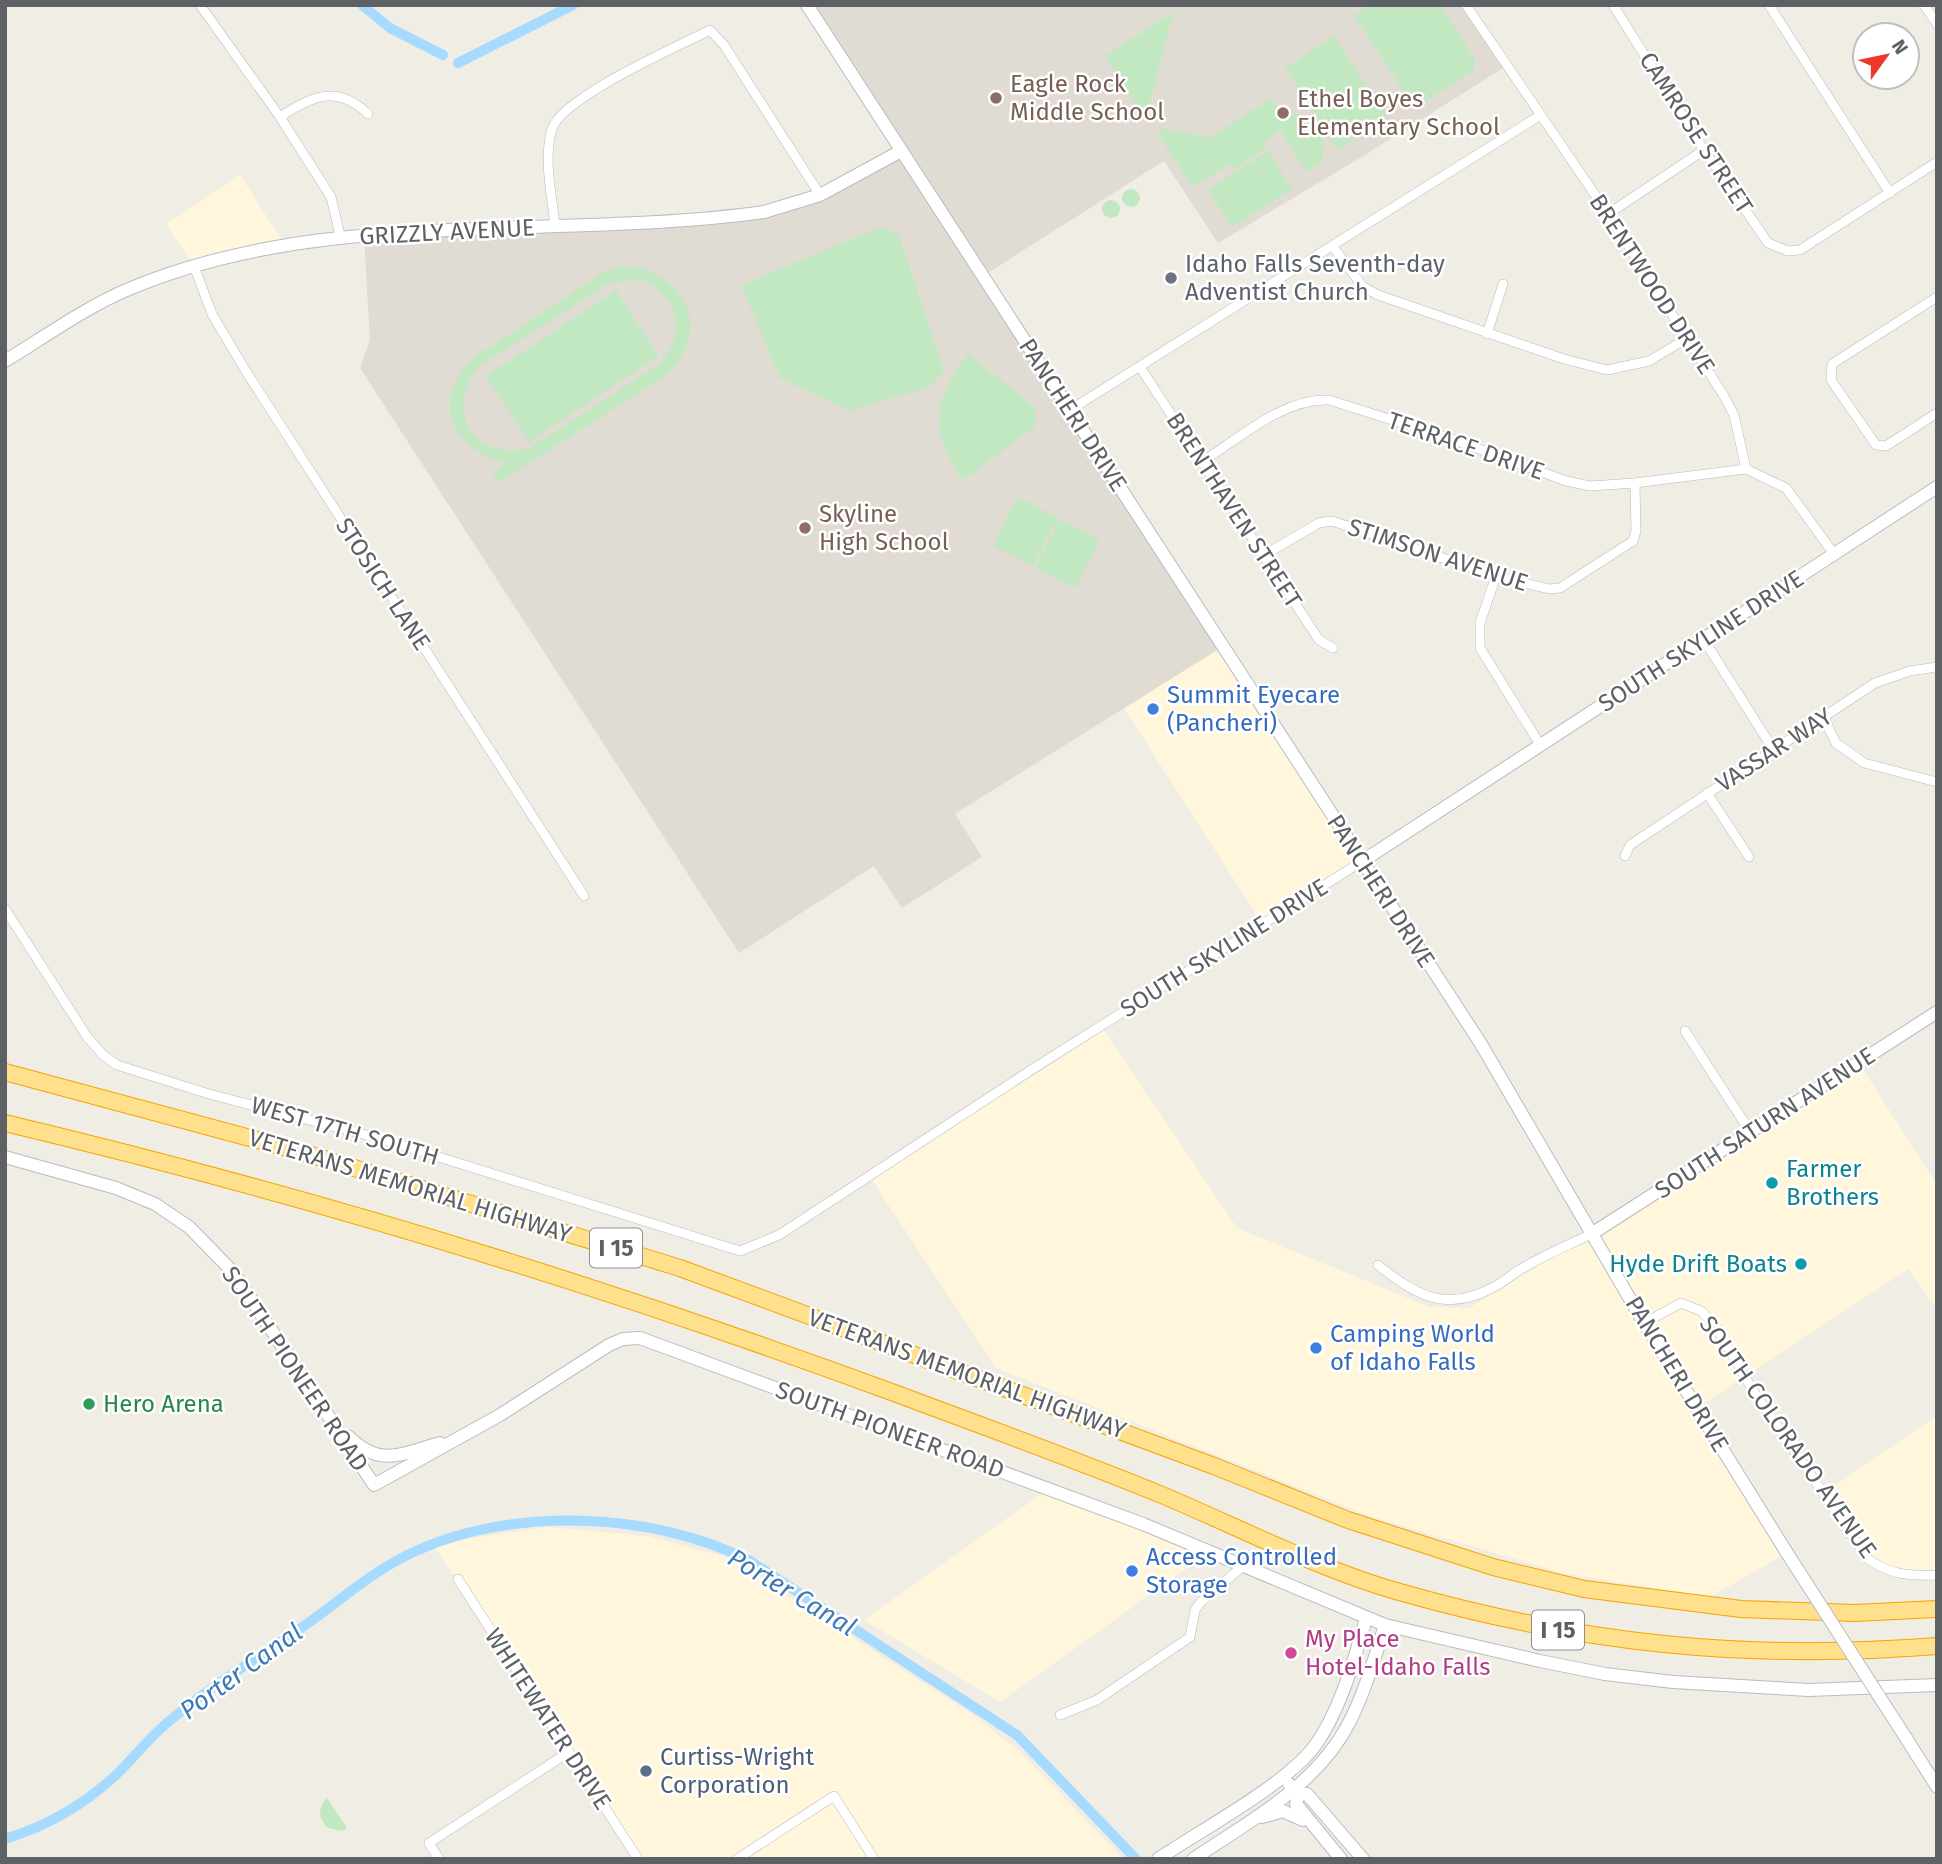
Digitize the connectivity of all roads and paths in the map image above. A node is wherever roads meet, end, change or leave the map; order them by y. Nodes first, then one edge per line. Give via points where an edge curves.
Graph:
1 (807, 5) edge
2 (1466, 5) edge
3 (1614, 5) edge
4 (1769, 5) edge
5 (1924, 5) edge
6 (204, 7) edge
7 (1937, 24) edge
8 (368, 114) dead end
9 (1539, 116) junction
10 (280, 117) junction
11 (1704, 150) junction
12 (901, 151) junction
13 (1937, 162) edge
14 (1890, 193) junction
15 (820, 195) junction
16 (1608, 214) junction
17 (555, 226) junction
18 (341, 239) junction
19 (1334, 247) junction
20 (194, 266) junction
21 (1503, 284) dead end
22 (1937, 297) edge
23 (1487, 334) junction
24 (1686, 339) junction
25 (5, 361) edge
26 (1140, 367) junction
27 (1070, 410) junction
28 (1937, 413) edge
29 (1203, 461) junction
30 (1746, 469) junction
31 (1635, 483) junction
32 (1937, 487) edge
33 (1834, 554) junction
34 (1264, 555) junction
35 (1496, 576) junction
36 (1704, 640) junction
37 (1333, 648) dead end
38 (1937, 667) edge
39 (1824, 718) junction
40 (1541, 746) junction
41 (1773, 749) junction
42 (1937, 782) edge
43 (1707, 793) junction
44 (1625, 856) dead end
45 (1749, 857) dead end
46 (1361, 862) junction
47 (584, 896) dead end
48 (5, 909) edge
49 (1937, 1012) edge
50 (1685, 1031) dead end
51 (5, 1072) edge
52 (5, 1123) edge
53 (1751, 1133) junction
54 (5, 1157) edge
55 (1593, 1233) junction
56 (757, 1247) joint
57 (1378, 1265) dead end
58 (1644, 1323) junction
59 (330, 1419) junction
60 (460, 1437) junction
61 (1244, 1565) junction
62 (1937, 1575) edge
63 (458, 1579) dead end
64 (1937, 1609) edge
65 (1366, 1619) junction
66 (1385, 1625) junction
67 (1937, 1646) edge
68 (1937, 1685) edge
69 (1059, 1715) dead end
70 (569, 1752) junction
71 (1283, 1776) junction
72 (1937, 1787) edge
73 (1296, 1792) junction
74 (1246, 1824) junction
75 (1319, 1833) junction
76 (439, 1859) edge
77 (638, 1859) edge
78 (737, 1859) edge
79 (874, 1859) edge
80 (1158, 1859) edge
81 (1193, 1859) edge
82 (1341, 1859) edge
83 (1363, 1859) edge

1 - 12 street, PANCHERI DRIVE
2 - 9 street, BRENTWOOD DRIVE
3 - 11 street, CAMROSE STREET
4 - 14 street
5 - 7 street
6 - 10 street
8 - 10 street via 354,100 341,96 305,100
9 - 16 street, BRENTWOOD DRIVE
9 - 19 street
10 - 18 street via 331,197
11 - 14 street, CAMROSE STREET via 1768,243 1787,251 1800,250
11 - 16 street
12 - 15 street, GRIZZLY AVENUE
12 - 27 street, PANCHERI DRIVE
13 - 14 street
15 - 17 street, GRIZZLY AVENUE via 740,216
15 - 17 street via 724,44 710,30 559,115 549,144
16 - 24 street, BRENTWOOD DRIVE
17 - 18 street, GRIZZLY AVENUE
18 - 20 street, GRIZZLY AVENUE via 257,250
19 - 23 street via 1363,287
19 - 26 street
20 - 25 street, GRIZZLY AVENUE via 119,293
20 - 47 street, STOSICH LANE via 212,314 247,373
21 - 23 street
22 - 28 street via 1832,364 1829,372 1876,445 1886,446
23 - 24 street via 1607,370 1649,361
24 - 30 street, BRENTWOOD DRIVE via 1734,415
26 - 27 street
26 - 29 street, BRENTHAVEN STREET
27 - 46 street, PANCHERI DRIVE
29 - 31 street, TERRACE DRIVE via 1296,404 1329,400 1566,481 1590,486
29 - 34 street, BRENTHAVEN STREET
30 - 31 street, TERRACE DRIVE
30 - 33 street via 1786,488
31 - 35 street, STIMSON AVENUE via 1633,541 1560,588
32 - 33 street, SOUTH SKYLINE DRIVE
33 - 36 street, SOUTH SKYLINE DRIVE
34 - 35 street, STIMSON AVENUE via 1318,523 1332,521
34 - 37 street, BRENTHAVEN STREET via 1319,640
35 - 40 street via 1480,623 1480,648
36 - 40 street, SOUTH SKYLINE DRIVE
36 - 41 street
38 - 39 street, VASSAR WAY via 1875,683
39 - 41 street, VASSAR WAY
39 - 42 street via 1836,743 1864,763
40 - 46 street, SOUTH SKYLINE DRIVE
41 - 43 street, VASSAR WAY
43 - 44 street, VASSAR WAY via 1630,845
43 - 45 street
46 - 55 street, PANCHERI DRIVE via 1481,1044
46 - 56 street, SOUTH SKYLINE DRIVE
48 - 56 street, WEST 17TH SOUTH via 88,1038 117,1065 378,1138 719,1247 740,1251
49 - 53 street, SOUTH SATURN AVENUE
50 - 53 street
51 - 64 highway, VETERANS MEMORIAL HIGHWAY / I 15 via 302,1152 680,1268 1348,1520 1493,1567 1584,1589 1741,1609 1854,1613
52 - 67 highway, VETERANS MEMORIAL HIGHWAY / I 15 via 338,1210 643,1305 897,1394 1157,1493 1390,1589 1532,1626 1658,1646 1824,1652
53 - 55 street, SOUTH SATURN AVENUE
54 - 59 street, SOUTH PIONEER ROAD via 116,1188 155,1204 189,1227 233,1272
55 - 57 street via 1466,1298 1423,1296
55 - 58 street, PANCHERI DRIVE
58 - 62 street, SOUTH COLORADO AVENUE via 1681,1303 1701,1311 1714,1324 1752,1389 1868,1559 1885,1571 1904,1576
58 - 72 street, PANCHERI DRIVE, bridge
59 - 60 street via 376,1456 394,1456
59 - 60 street, SOUTH PIONEER ROAD via 374,1485
60 - 61 street, SOUTH PIONEER ROAD via 609,1345 640,1338
61 - 65 street, SOUTH PIONEER ROAD
61 - 69 street via 1200,1602 1190,1637 1097,1700
63 - 70 street, WHITEWATER DRIVE
65 - 66 street, SOUTH PIONEER ROAD
65 - 71 street via 1325,1729 1300,1763
66 - 68 street, SOUTH PIONEER ROAD via 1553,1664 1673,1682 1809,1690
66 - 73 street via 1349,1723
70 - 76 street via 429,1843
70 - 77 street, WHITEWATER DRIVE
71 - 73 street
71 - 80 street
73 - 74 street
73 - 75 street via 1296,1804
73 - 83 street via 1307,1794
74 - 75 street via 1283,1811 1296,1814
74 - 81 street
75 - 82 street
78 - 79 street via 834,1796

